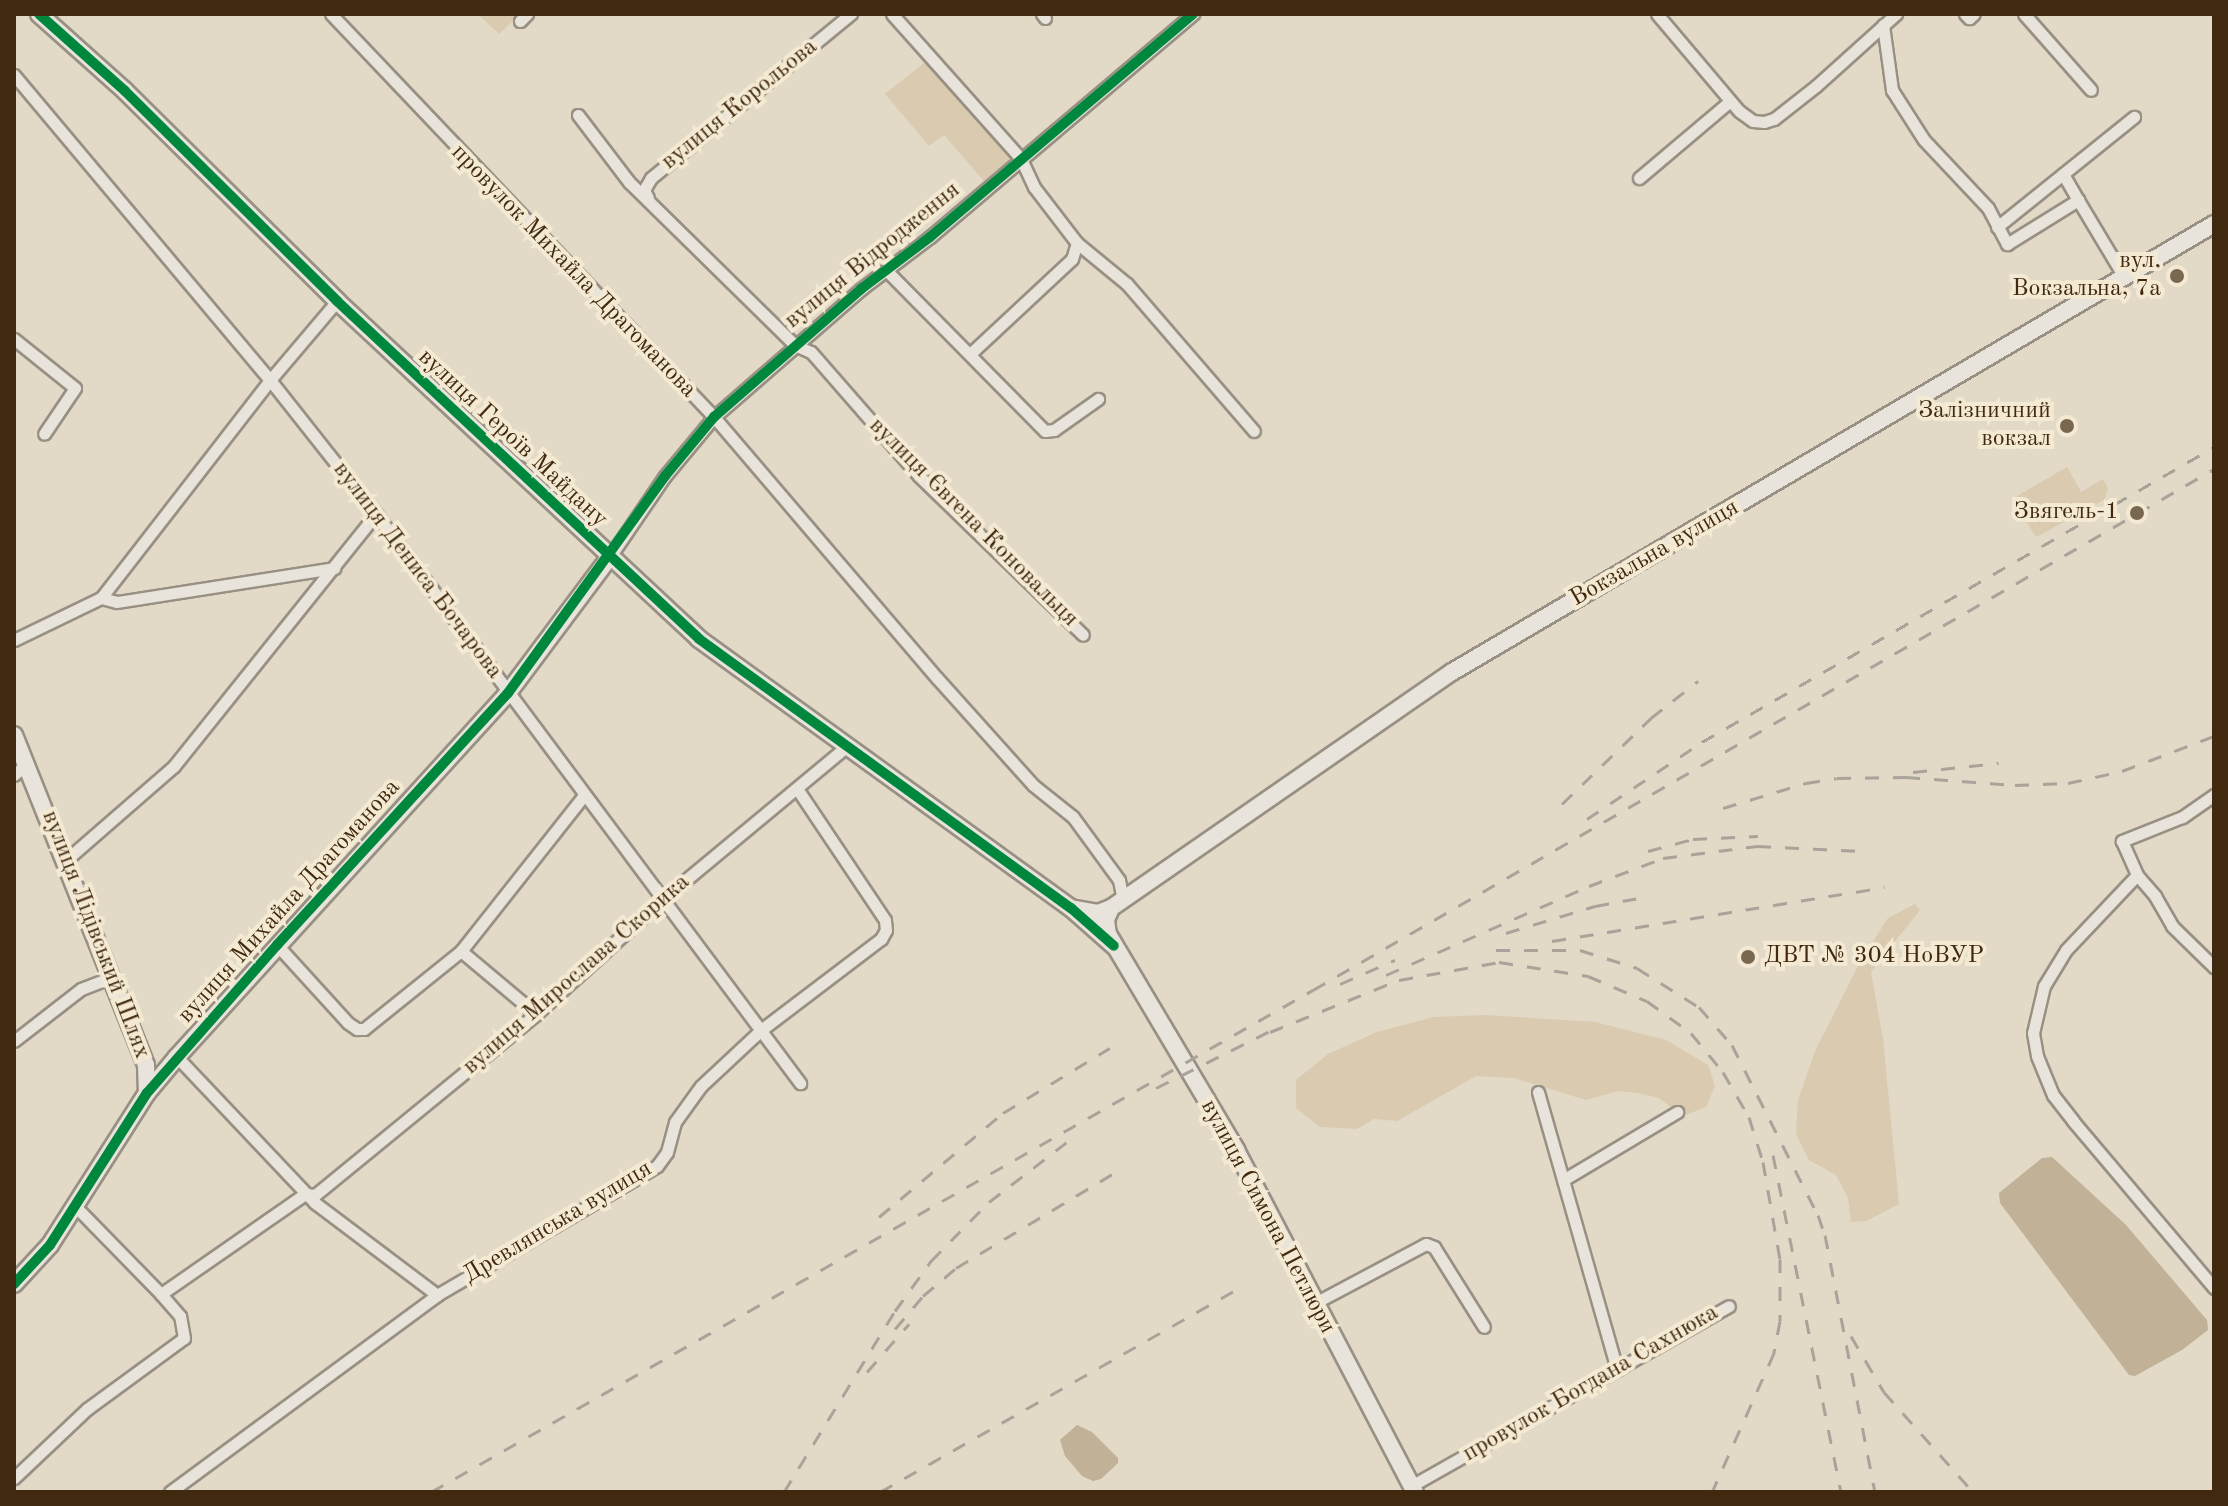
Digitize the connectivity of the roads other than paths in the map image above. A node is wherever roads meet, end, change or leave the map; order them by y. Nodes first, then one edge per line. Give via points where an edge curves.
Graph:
1 (39, 14) edge
2 (331, 14) edge
3 (851, 14) edge
4 (892, 14) edge
5 (1193, 14) edge
6 (1657, 14) edge
7 (1896, 14) edge
8 (1965, 14) edge
9 (1974, 14) edge
10 (2024, 14) edge
11 (1883, 25) junction
12 (14, 75) edge
13 (2091, 90) dead end
14 (1730, 101) junction
15 (578, 115) dead end
16 (2134, 117) dead end
17 (1021, 159) junction
18 (2063, 174) junction
19 (1639, 178) dead end
20 (2078, 200) junction
21 (651, 202) junction
22 (2214, 224) edge
23 (1997, 227) junction
24 (1077, 243) junction
25 (886, 270) junction
26 (2124, 277) junction
27 (337, 301) junction
28 (14, 339) edge
29 (795, 345) junction
30 (970, 354) junction
31 (270, 380) junction
32 (1098, 399) dead end
33 (714, 417) junction
34 (1254, 431) dead end
35 (44, 434) dead end
36 (376, 514) junction
37 (609, 558) junction
38 (334, 568) junction
39 (101, 598) junction
40 (1083, 635) dead end
41 (14, 640) edge
42 (508, 693) junction
43 (14, 735) edge
44 (846, 747) junction
45 (20, 770) edge
46 (798, 790) junction
47 (584, 795) junction
48 (2214, 795) edge
49 (66, 860) junction
50 (2137, 875) junction
51 (664, 898) junction
52 (1117, 904) junction
53 (1071, 908) junction
54 (277, 945) junction
55 (1114, 946) junction
56 (461, 951) junction
57 (2214, 967) edge
58 (112, 977) junction
59 (536, 1014) junction
60 (761, 1030) junction
61 (14, 1041) edge
62 (177, 1057) junction
63 (800, 1083) dead end
64 (1538, 1092) dead end
65 (147, 1093) junction
66 (1677, 1112) dead end
67 (1563, 1180) junction
68 (305, 1194) junction
69 (75, 1206) junction
70 (14, 1284) edge
71 (2214, 1288) edge
72 (161, 1294) junction
73 (437, 1295) junction
74 (1313, 1304) junction
75 (1729, 1306) dead end
76 (1484, 1327) dead end
77 (1617, 1370) junction
78 (14, 1478) edge
79 (1413, 1489) edge
80 (170, 1492) edge

1 - 27 street, вулиця Героїв Майдану via 125,91
2 - 33 street, провулок Михайла Драгоманова
3 - 21 street, вулиця Корольова via 651,178 644,190
4 - 17 street
5 - 17 street, вулиця Відродження
6 - 14 street
7 - 11 street
8 - 9 street
10 - 13 street
11 - 14 street via 1774,119 1753,121
11 - 23 street via 1892,90 1924,140 1988,208
12 - 31 street, вулиця Дениса Бочарова
14 - 19 street
15 - 21 street, вулиця Євгена Коновальця
16 - 18 street
17 - 24 street via 1034,187
17 - 25 street, вулиця Відродження
18 - 20 street
18 - 23 street
20 - 23 street via 2007,244
20 - 26 street
21 - 29 street, вулиця Євгена Коновальця
22 - 26 street, Вокзальна вулиця
24 - 30 street via 1072,259
24 - 34 street via 1127,284
25 - 29 street, вулиця Відродження
25 - 30 street
26 - 52 street, Вокзальна вулиця via 1452,672
27 - 31 street
27 - 37 street, вулиця Героїв Майдану
28 - 35 street via 75,388
29 - 33 street, вулиця Відродження
29 - 40 street, вулиця Євгена Коновальця via 811,352 919,476
30 - 32 street via 1045,431
31 - 36 street, вулиця Дениса Бочарова
31 - 39 street
33 - 37 street, вулиця Відродження via 665,476
33 - 52 street, провулок Михайла Драгоманова via 1033,785 1085,831 1119,880
36 - 38 street
36 - 42 street, вулиця Дениса Бочарова
37 - 42 street, вулиця Михайла Драгоманова
37 - 44 street, вулиця Героїв Майдану via 699,639
38 - 39 street via 117,602
38 - 49 street via 174,766
39 - 41 street
42 - 47 street, вулиця Дениса Бочарова
42 - 54 street, вулиця Михайла Драгоманова
43 - 45 street, вулиця Лідівський Шлях
44 - 46 street, вулиця Мирослава Скорика
44 - 53 street, вулиця Героїв Майдану
45 - 49 street, вулиця Лідівський Шлях
46 - 51 street, вулиця Мирослава Скорика
46 - 60 street, Древлянська вулиця via 885,920 886,930 867,951
47 - 51 street, вулиця Дениса Бочарова
47 - 56 street
48 - 50 street via 2182,817 2122,841
49 - 58 street, вулиця Лідівський Шлях
50 - 57 street via 2172,926
50 - 71 street via 2066,950 2044,986 2033,1033 2037,1056 2053,1095
51 - 59 street, вулиця Мирослава Скорика
51 - 60 street, вулиця Дениса Бочарова
52 - 53 street via 1098,913
52 - 55 street via 1106,920
53 - 55 street, вулиця Героїв Майдану
54 - 56 street via 357,1029 364,1029
54 - 62 street, вулиця Михайла Драгоманова
55 - 74 street, вулиця Симона Петлюри via 1236,1150
56 - 59 street
58 - 61 street via 81,989
58 - 65 street, вулиця Лідівський Шлях via 146,1065
59 - 68 street, вулиця Мирослава Скорика via 315,1195
60 - 63 street, вулиця Дениса Бочарова
60 - 73 street, Древлянська вулиця via 701,1086 675,1122 662,1162
62 - 65 street, вулиця Михайла Драгоманова
62 - 68 street
64 - 67 street
65 - 69 street, вулиця Михайла Драгоманова
66 - 67 street
67 - 77 street
68 - 72 street, вулиця Мирослава Скорика
68 - 73 street
69 - 70 street, вулиця Михайла Драгоманова via 50,1245
69 - 72 street
72 - 78 street via 180,1316 184,1338 87,1409
73 - 80 street, Древлянська вулиця
74 - 76 street via 1426,1244 1434,1247
74 - 79 street, вулиця Симона Петлюри
75 - 77 street, провулок Богдана Сахнюка
77 - 79 street, провулок Богдана Сахнюка

